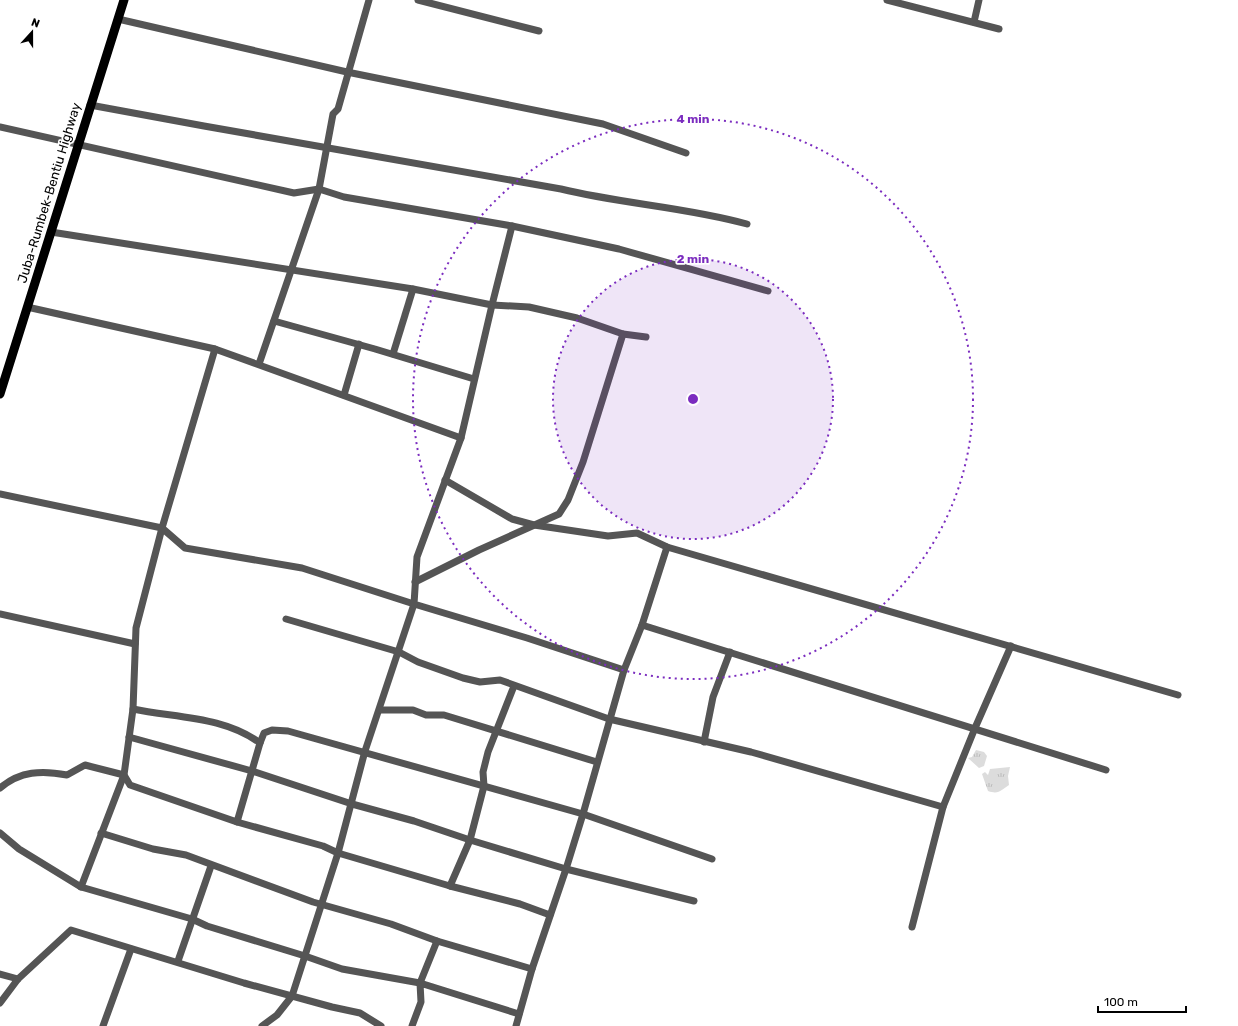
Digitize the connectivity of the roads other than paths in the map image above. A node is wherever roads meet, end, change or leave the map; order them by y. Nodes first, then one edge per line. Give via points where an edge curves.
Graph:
1 (124, 0) edge
2 (369, 0) edge
3 (418, 0) edge
4 (886, 0) edge
5 (979, 0) edge
6 (118, 19) junction
7 (974, 22) junction
8 (999, 29) dead end
9 (539, 31) dead end
10 (347, 72) junction
11 (90, 105) junction
12 (0, 127) edge
13 (78, 143) junction
14 (326, 147) junction
15 (686, 153) dead end
16 (319, 189) junction
17 (747, 224) dead end
18 (512, 226) junction
19 (51, 232) junction
20 (291, 271) junction
21 (413, 289) junction
22 (768, 291) dead end
23 (492, 305) junction
24 (27, 307) junction
25 (274, 321) junction
26 (623, 334) junction
27 (646, 337) dead end
28 (359, 344) junction
29 (216, 349) junction
30 (393, 354) junction
31 (259, 364) junction
32 (3, 372) edge
33 (474, 379) junction
34 (0, 394) edge
35 (344, 395) junction
36 (461, 438) junction
37 (445, 480) junction
38 (0, 494) edge
39 (534, 525) junction
40 (162, 528) junction
41 (667, 547) junction
42 (415, 582) junction
43 (414, 604) junction
44 (0, 614) edge
45 (286, 619) dead end
46 (642, 625) junction
47 (135, 644) junction
48 (1011, 646) junction
49 (399, 652) junction
50 (730, 652) junction
51 (624, 670) junction
52 (514, 686) junction
53 (1178, 694) dead end
54 (133, 710) junction
55 (380, 710) junction
56 (609, 719) junction
57 (974, 728) junction
58 (495, 732) junction
59 (129, 737) junction
60 (704, 742) junction
61 (260, 743) junction
62 (365, 751) junction
63 (597, 762) junction
64 (1106, 770) dead end
65 (252, 771) junction
66 (124, 775) junction
67 (484, 786) junction
68 (0, 788) edge
69 (352, 804) junction
70 (943, 807) junction
71 (584, 814) junction
72 (237, 822) junction
73 (0, 833) edge
74 (101, 833) junction
75 (470, 840) junction
76 (338, 853) junction
77 (712, 859) dead end
78 (211, 866) junction
79 (566, 869) junction
80 (450, 886) junction
81 (81, 887) junction
82 (694, 902) dead end
83 (320, 904) junction
84 (550, 915) junction
85 (192, 920) junction
86 (912, 926) dead end
87 (437, 941) junction
88 (131, 949) junction
89 (305, 956) junction
90 (178, 961) junction
91 (532, 969) junction
92 (0, 974) edge
93 (18, 979) junction
94 (420, 983) junction
95 (292, 996) junction
96 (0, 1003) edge
97 (519, 1014) junction
98 (104, 1026) edge
99 (262, 1026) edge
100 (381, 1026) edge
101 (412, 1026) edge
102 (516, 1026) edge

1 - 6 main road, Juba-Rumbek-Bentiu Highway
2 - 10 street
3 - 9 street
4 - 7 street
5 - 7 street
6 - 10 street
6 - 11 main road, Juba-Rumbek-Bentiu Highway
7 - 8 street
10 - 14 street via 338,109 333,114
10 - 15 street via 603,124
11 - 13 main road, Juba-Rumbek-Bentiu Highway
11 - 14 street
12 - 13 street
13 - 16 street via 294,193
13 - 19 main road, Juba-Rumbek-Bentiu Highway
14 - 16 street
14 - 17 street via 561,189 598,198 717,216
16 - 18 street via 344,197
16 - 20 street
18 - 22 street via 619,249
18 - 23 street
19 - 20 street
19 - 24 main road, Juba-Rumbek-Bentiu Highway
20 - 21 street
20 - 25 street
21 - 23 street
21 - 30 street
23 - 26 street via 528,307 576,318
23 - 33 street
24 - 29 street
24 - 32 main road, Juba-Rumbek-Bentiu Highway
25 - 28 street
25 - 31 street
26 - 27 street
26 - 39 street via 583,462 568,500 558,514
28 - 30 street
28 - 35 street
29 - 31 street
29 - 40 street
30 - 33 street
31 - 35 street
32 - 34 main road, Juba-Rumbek-Bentiu Highway
33 - 36 street
35 - 36 street
36 - 37 street
37 - 39 street via 512,519
37 - 42 street via 417,557
38 - 40 street
39 - 41 street via 608,536 637,534
39 - 42 street
40 - 43 street via 184,548 302,568
40 - 47 street via 136,628
41 - 46 street
41 - 48 street
42 - 43 street
43 - 49 street
43 - 51 street
44 - 47 street
45 - 49 street
46 - 50 street
46 - 51 street
47 - 54 street
48 - 53 street
48 - 57 street
49 - 52 street via 418,662 463,678 480,682 500,680
49 - 55 street
50 - 57 street
50 - 60 street via 713,697
51 - 56 street
52 - 56 street
52 - 58 street
54 - 59 street
54 - 61 street via 218,723 248,735
55 - 58 street via 413,710 426,715 444,715
55 - 62 street
56 - 60 street
56 - 63 street
57 - 64 street
57 - 70 street
58 - 63 street
58 - 67 street via 483,772
59 - 65 street
59 - 66 street
60 - 70 street via 751,752
61 - 62 street via 264,734 272,730 288,731
61 - 65 street
62 - 67 street
62 - 69 street
63 - 71 street
65 - 69 street
65 - 72 street
66 - 68 street via 85,765 67,775 28,772 9,780
66 - 72 street via 130,785
66 - 74 street
67 - 71 street
67 - 75 street
69 - 75 street
69 - 76 street
70 - 86 street
71 - 77 street
71 - 79 street
72 - 76 street via 323,846
73 - 81 street via 19,849
74 - 78 street via 153,849 186,855
74 - 81 street
75 - 79 street
75 - 80 street
76 - 80 street
76 - 83 street
78 - 83 street
78 - 85 street
79 - 82 street
79 - 84 street
80 - 84 street via 520,904
81 - 85 street
83 - 87 street via 392,924
83 - 89 street
84 - 91 street
85 - 89 street
85 - 90 street
87 - 91 street
87 - 94 street
88 - 90 street
88 - 93 street via 71,930
88 - 98 street
89 - 94 street via 342,969
89 - 95 street
90 - 95 street
91 - 97 street
92 - 93 street
93 - 96 street
94 - 97 street
94 - 101 street via 421,1002
95 - 99 street via 277,1016
95 - 100 street via 360,1013
97 - 102 street

